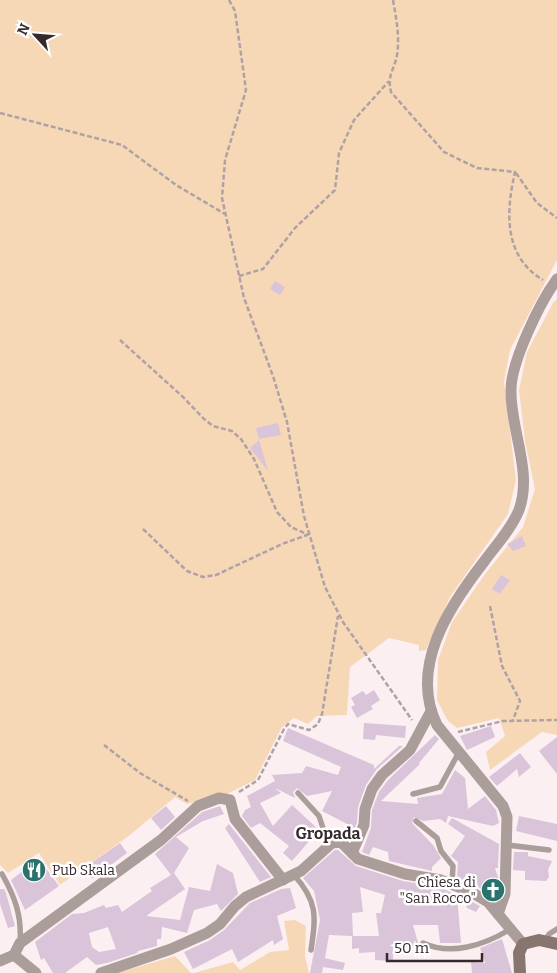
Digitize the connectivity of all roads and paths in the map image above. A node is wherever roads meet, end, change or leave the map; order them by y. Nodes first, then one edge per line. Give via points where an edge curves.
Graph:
1 (228, 0) edge
2 (393, 0) edge
3 (389, 81) junction
4 (0, 113) edge
5 (515, 172) junction
6 (225, 214) junction
7 (557, 218) edge
8 (238, 276) junction
9 (554, 282) edge
10 (120, 340) dead end
11 (143, 529) dead end
12 (309, 535) junction
13 (490, 606) dead end
14 (339, 615) junction
15 (431, 711) junction
16 (513, 720) junction
17 (557, 720) edge
18 (421, 732) junction
19 (448, 738) junction
20 (104, 745) dead end
21 (460, 750) junction
22 (298, 793) dead end
23 (413, 794) dead end
24 (225, 798) junction
25 (198, 806) junction
26 (416, 821) dead end
27 (332, 843) junction
28 (507, 845) junction
29 (549, 850) dead end
30 (352, 853) junction
31 (2, 874) dead end
32 (288, 877) junction
33 (452, 884) junction
34 (498, 914) junction
35 (557, 929) edge
36 (510, 930) junction
37 (20, 943) junction
38 (423, 943) dead end
39 (551, 943) edge
40 (523, 944) junction
41 (311, 950) dead end
42 (14, 955) junction
43 (0, 962) edge
44 (36, 973) edge
45 (101, 973) edge
46 (520, 973) edge

1 - 6 path via 235,10 246,90 225,160 222,198
2 - 3 path via 398,34
3 - 5 path via 392,92 444,152 477,168
3 - 8 path via 354,120 339,153 335,190 295,228 262,269
4 - 6 path via 122,145 176,185
5 - 7 path via 537,203
5 - 9 path via 508,223 513,248 526,267
6 - 8 path
8 - 12 path via 286,422
9 - 15 street via 514,368 511,389 521,459 523,488 520,508 513,524 470,579 438,636 429,668
10 - 12 path via 204,419 213,426 232,431 241,439 254,459 277,512 291,527
11 - 12 path via 187,571 203,577 216,575
12 - 14 path via 325,587
13 - 16 path via 502,666 520,701
14 - 18 path
14 - 24 path via 318,724 309,730 288,724 258,780
15 - 18 street
15 - 19 street
16 - 17 path
16 - 19 path via 469,728
18 - 30 street via 410,750 382,775 372,789 364,825
19 - 21 street
20 - 25 path via 160,787
21 - 23 lane via 440,787
21 - 28 street via 503,806 507,817
22 - 27 lane via 319,816 326,837
24 - 25 street
24 - 32 street via 233,805 235,819
25 - 37 street via 161,840
26 - 33 lane via 437,838 441,851 453,866
27 - 30 street via 341,842
27 - 32 street via 301,871
28 - 29 lane
28 - 34 street via 505,894
30 - 33 street via 358,859 386,868
31 - 37 lane via 20,914
32 - 41 lane via 311,897 314,917
32 - 45 street via 246,897 207,933
33 - 34 street via 488,902
34 - 36 street
35 - 39 lane via 549,934
36 - 38 lane via 480,943 448,950
36 - 40 street
37 - 42 street
39 - 40 street via 531,941
40 - 46 street via 519,953
42 - 43 street
42 - 44 street

